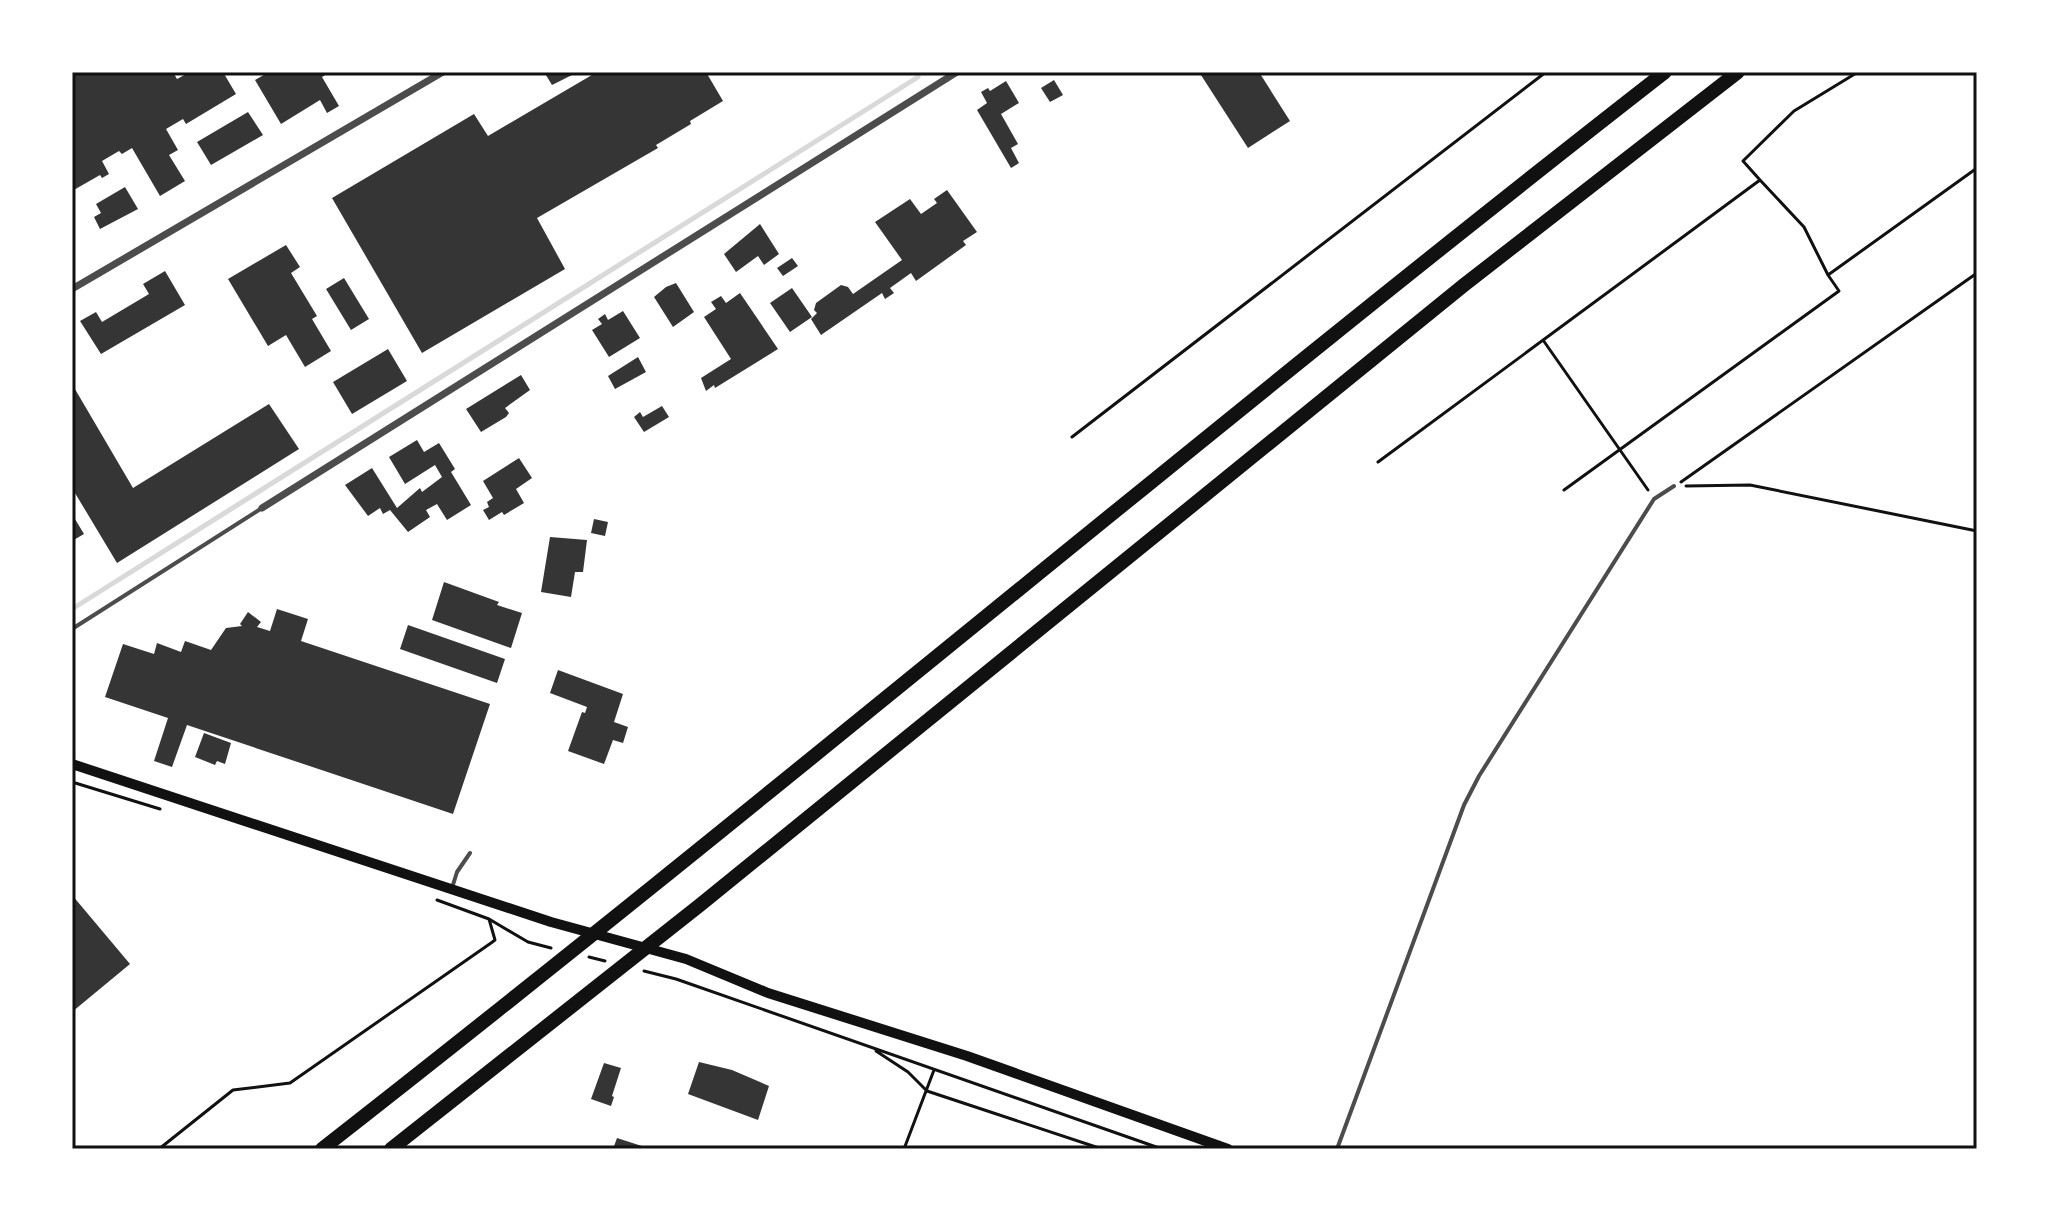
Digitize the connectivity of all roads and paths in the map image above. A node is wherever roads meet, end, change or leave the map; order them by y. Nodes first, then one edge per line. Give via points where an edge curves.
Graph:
1 (443, 72) edge
2 (957, 72) edge
3 (1546, 72) edge
4 (1665, 72) edge
5 (1738, 72) edge
6 (1858, 72) edge
7 (1977, 168) edge
8 (1760, 180) junction
9 (1977, 273) edge
10 (1828, 275) junction
11 (72, 289) edge
12 (1543, 340) junction
13 (1072, 437) dead end
14 (1621, 450) junction
15 (1378, 462) dead end
16 (1674, 486) junction
17 (1564, 490) dead end
18 (1654, 499) junction
19 (262, 508) joint
20 (1977, 531) edge
21 (72, 629) edge
22 (72, 764) edge
23 (72, 782) edge
24 (168, 811) dead end
25 (470, 853) dead end
26 (451, 890) junction
27 (428, 897) dead end
28 (489, 919) junction
29 (558, 949) dead end
30 (587, 957) dead end
31 (617, 964) dead end
32 (632, 968) dead end
33 (869, 1047) junction
34 (934, 1070) junction
35 (927, 1091) junction
36 (159, 1149) edge
37 (322, 1149) edge
38 (391, 1149) edge
39 (904, 1149) edge
40 (1102, 1149) edge
41 (1162, 1149) edge
42 (1228, 1149) edge
43 (1337, 1149) edge

1 - 11 street
2 - 19 street
3 - 13 path
4 - 37 highway
5 - 38 highway via 1464,285
6 - 8 path via 1794,111 1743,161
7 - 10 path
8 - 10 path via 1804,227
8 - 12 path
9 - 16 path
10 - 14 path via 1839,291
12 - 14 path
12 - 15 path
14 - 17 path
14 - 18 path
16 - 18 lane
16 - 20 path via 1750,485
18 - 43 lane via 1464,805
19 - 21 lane
22 - 26 main road
23 - 24 path
25 - 26 lane
26 - 42 main road via 686,959 768,993 967,1056
27 - 28 path
28 - 29 path via 528,942
28 - 36 path via 495,940 491,943 290,1083 233,1090
30 - 31 path
32 - 33 path
33 - 34 path
33 - 35 path
34 - 35 path
34 - 41 path
35 - 39 path
35 - 40 path

